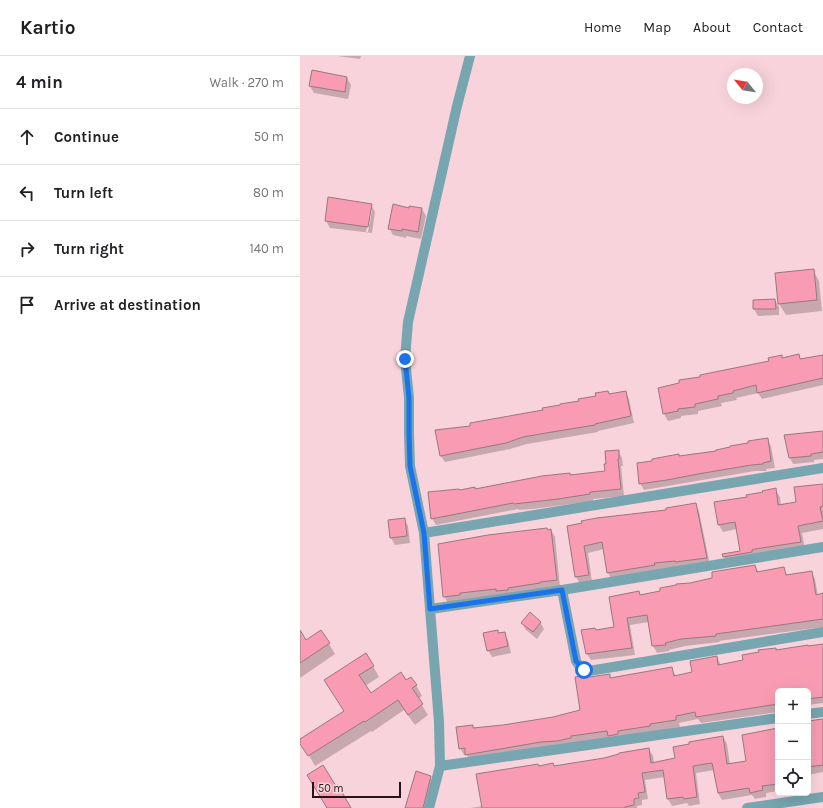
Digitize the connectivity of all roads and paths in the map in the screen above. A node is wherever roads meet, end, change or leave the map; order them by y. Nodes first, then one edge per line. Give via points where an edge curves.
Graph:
1 (470, 56) edge
2 (823, 468) edge
3 (424, 533) junction
4 (823, 547) edge
5 (562, 590) junction
6 (430, 609) junction
7 (823, 632) edge
8 (823, 712) edge
9 (811, 714) edge
10 (775, 718) edge
11 (440, 766) junction
12 (823, 797) edge
13 (429, 808) edge
14 (747, 808) edge

1 - 3 street via 410,314 406,344 410,466
2 - 3 street
3 - 6 street
4 - 5 street
5 - 6 street
5 - 7 street via 576,661 584,670
6 - 11 street
8 - 9 street
10 - 11 street
11 - 13 street
12 - 14 street

